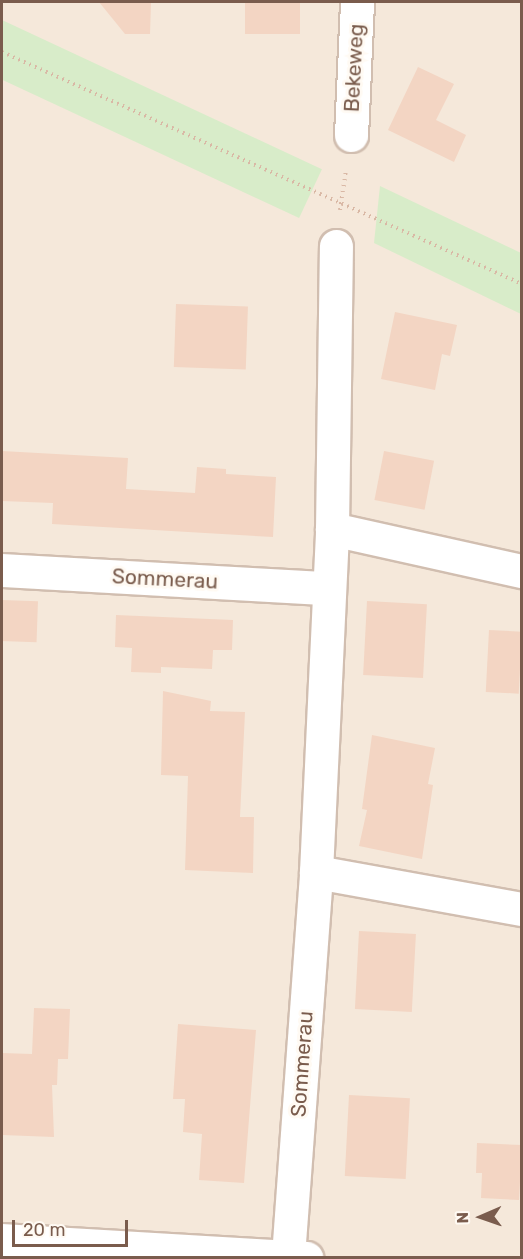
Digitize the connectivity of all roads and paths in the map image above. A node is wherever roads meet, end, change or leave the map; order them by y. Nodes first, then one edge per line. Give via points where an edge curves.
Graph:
1 (357, 2) edge
2 (2, 52) edge
3 (351, 135) dead end
4 (336, 246) dead end
5 (522, 284) edge
6 (332, 529) junction
7 (2, 570) edge
8 (522, 571) edge
9 (329, 588) junction
10 (316, 872) junction
11 (522, 909) edge
12 (2, 1240) edge
13 (297, 1257) edge

1 - 3 street, Bekeweg
2 - 5 path
4 - 6 street, Sommerau
6 - 8 street
6 - 9 street, Sommerau
7 - 9 street, Sommerau
9 - 10 street, Sommerau
10 - 11 street
10 - 13 street, Sommerau
12 - 13 street

